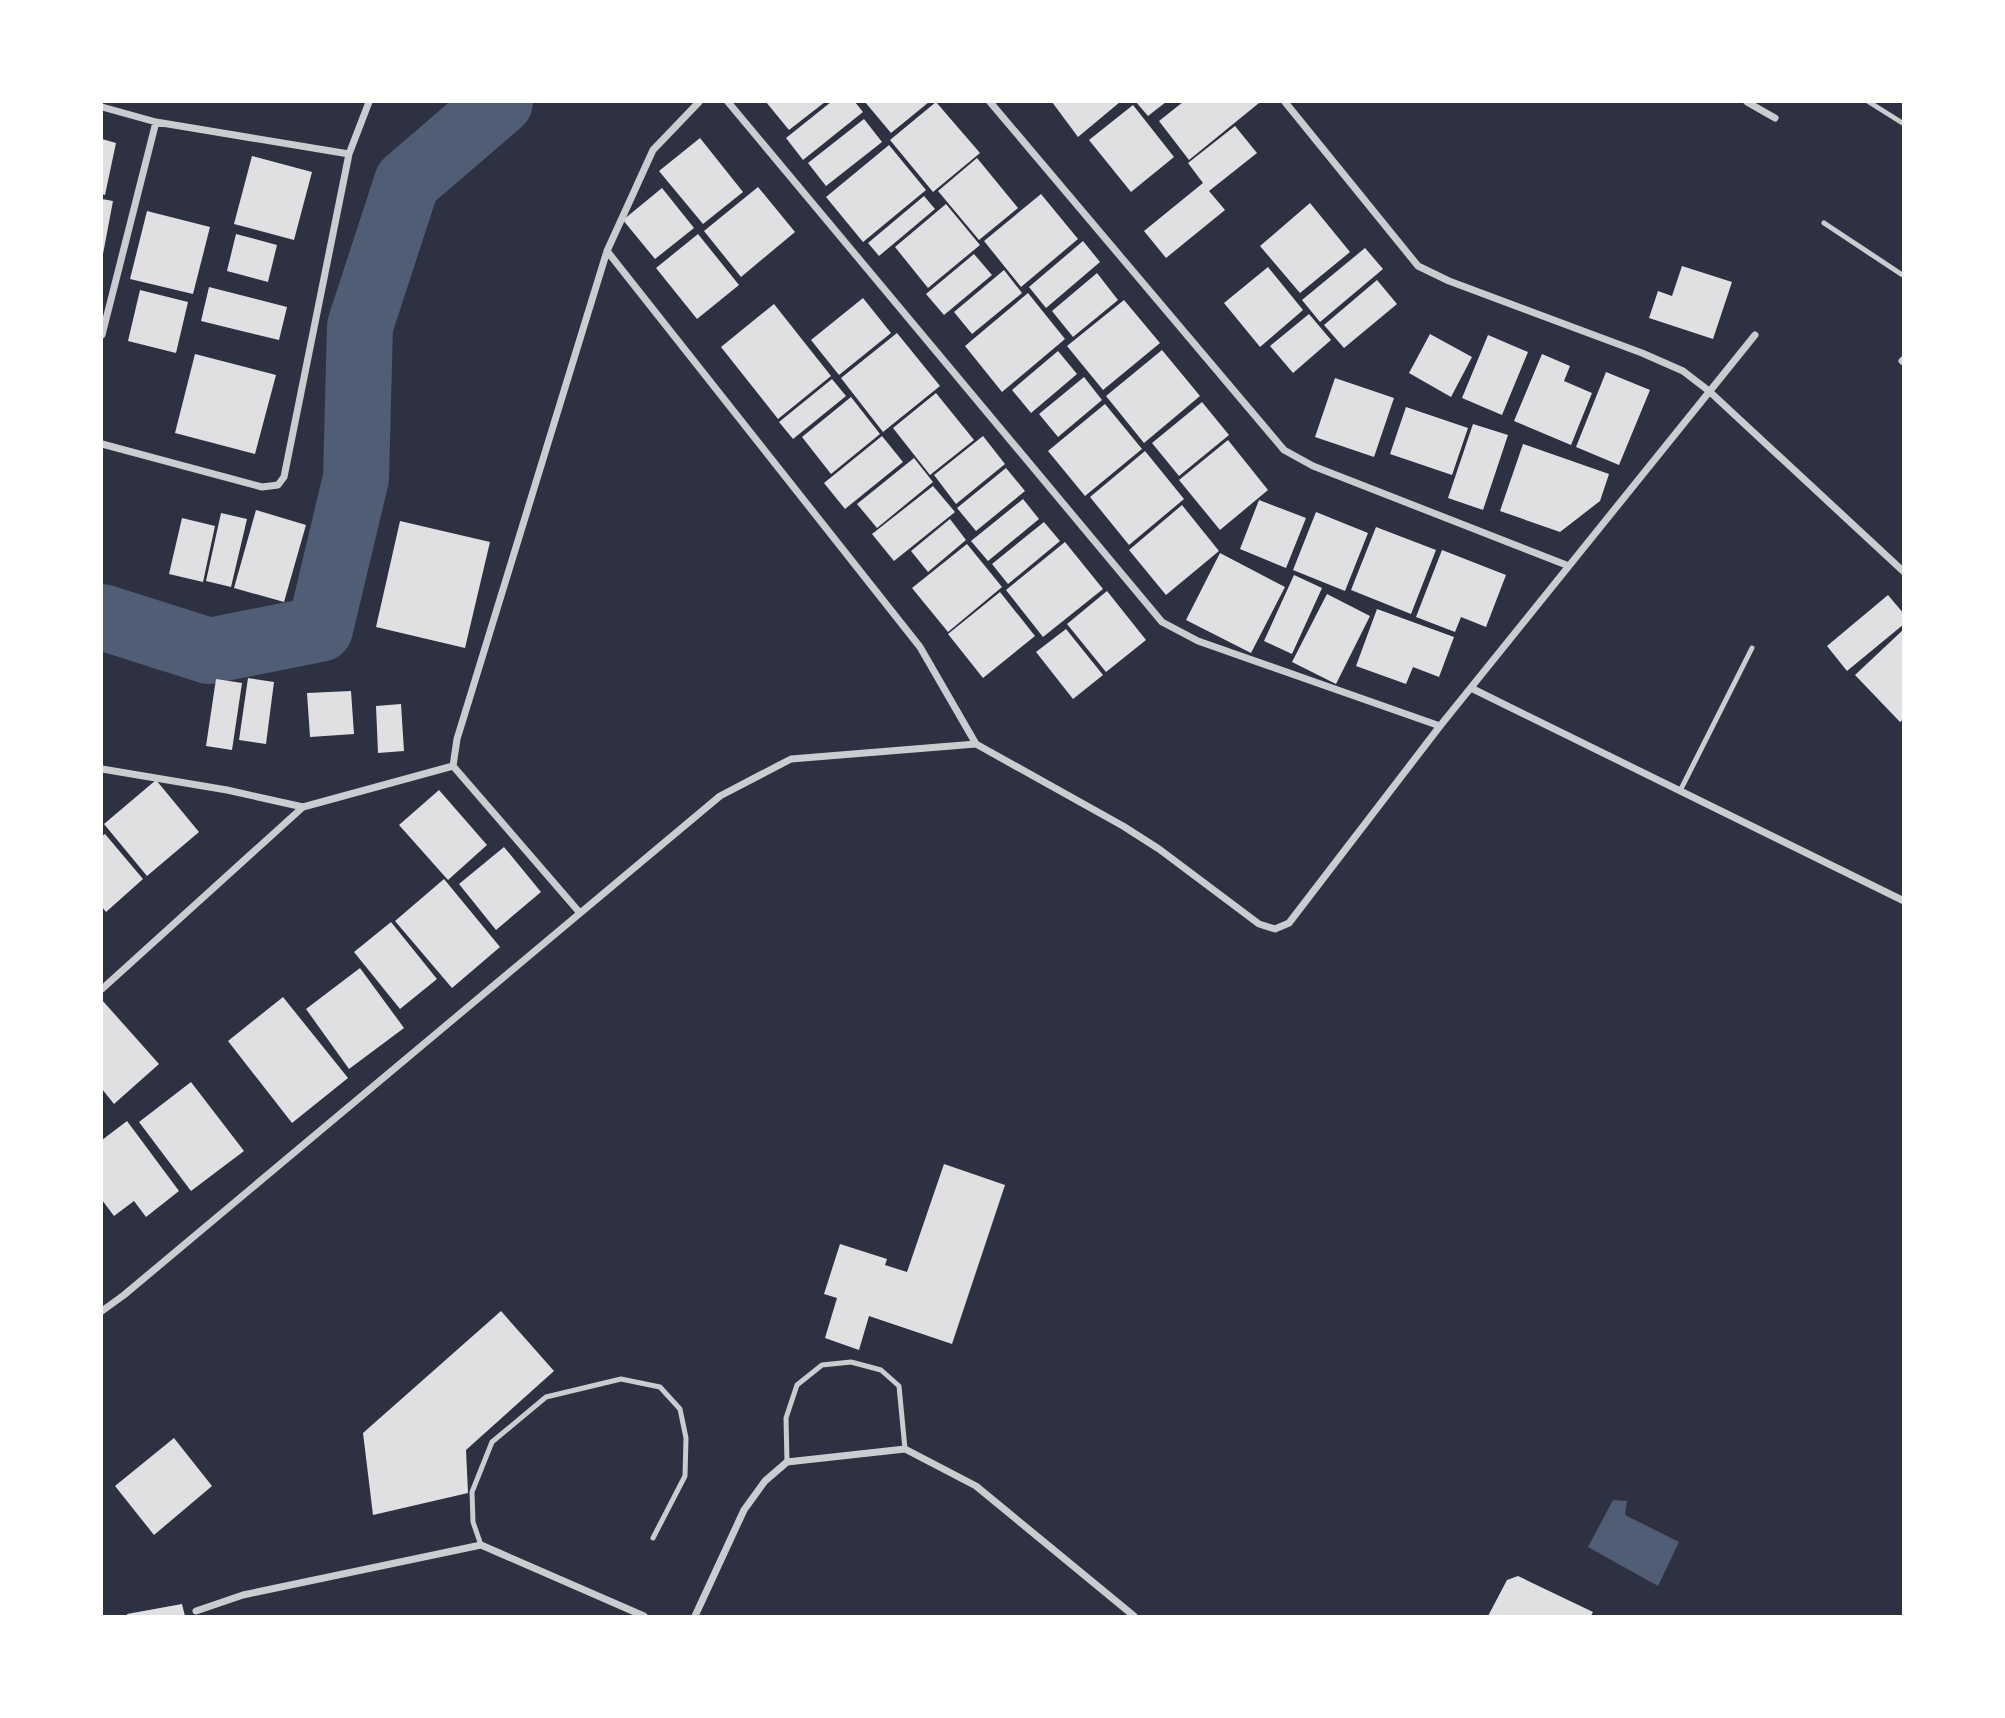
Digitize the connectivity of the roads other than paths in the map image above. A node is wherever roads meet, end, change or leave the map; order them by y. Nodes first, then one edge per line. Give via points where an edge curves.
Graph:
1 (369, 102) edge
2 (699, 102) edge
3 (728, 102) edge
4 (990, 102) edge
5 (1285, 102) edge
6 (1747, 102) edge
7 (1869, 102) edge
8 (102, 107) edge
9 (1775, 118) dead end
10 (156, 122) junction
11 (1903, 124) edge
12 (349, 154) junction
13 (1824, 223) dead end
14 (607, 251) junction
15 (1903, 276) edge
16 (102, 335) edge
17 (1755, 335) dead end
18 (1709, 391) junction
19 (102, 444) edge
20 (1569, 566) junction
21 (1903, 572) edge
22 (1752, 648) dead end
23 (1471, 688) junction
24 (1440, 726) junction
25 (976, 744) junction
26 (453, 765) junction
27 (102, 769) edge
28 (1681, 791) junction
29 (303, 807) junction
30 (1903, 901) edge
31 (580, 913) junction
32 (102, 989) edge
33 (102, 1311) edge
34 (905, 1449) junction
35 (787, 1462) junction
36 (653, 1538) dead end
37 (481, 1545) junction
38 (196, 1611) dead end
39 (644, 1616) edge
40 (695, 1616) edge
41 (1134, 1616) edge

1 - 12 street
2 - 14 street via 653,150
3 - 24 street via 1162,622 1198,642
4 - 20 street via 1284,450 1312,466
5 - 18 street via 1418,266 1642,353 1683,372
6 - 9 street
7 - 11 lane
8 - 10 street
10 - 12 street
10 - 16 street
12 - 19 street via 284,477 278,485 262,487
13 - 15 lane
14 - 25 street via 920,647
14 - 26 street
17 - 18 street
18 - 20 street
18 - 21 street
20 - 23 street
22 - 28 lane
23 - 24 street
23 - 28 street
24 - 25 street via 1289,923 1275,929 1259,924 1123,826
25 - 31 street via 791,759 720,796
26 - 29 street
26 - 31 street
27 - 29 street
28 - 30 street
29 - 32 street
31 - 33 street
34 - 35 street
34 - 35 lane via 899,1386 881,1370 851,1362 822,1365 797,1385 786,1418
34 - 41 street via 976,1486
35 - 40 street via 765,1481 744,1510
36 - 37 lane via 685,1476 684,1428 680,1409 660,1387 621,1379 546,1396 492,1442 472,1492 473,1522
37 - 38 street via 243,1595
37 - 39 street

